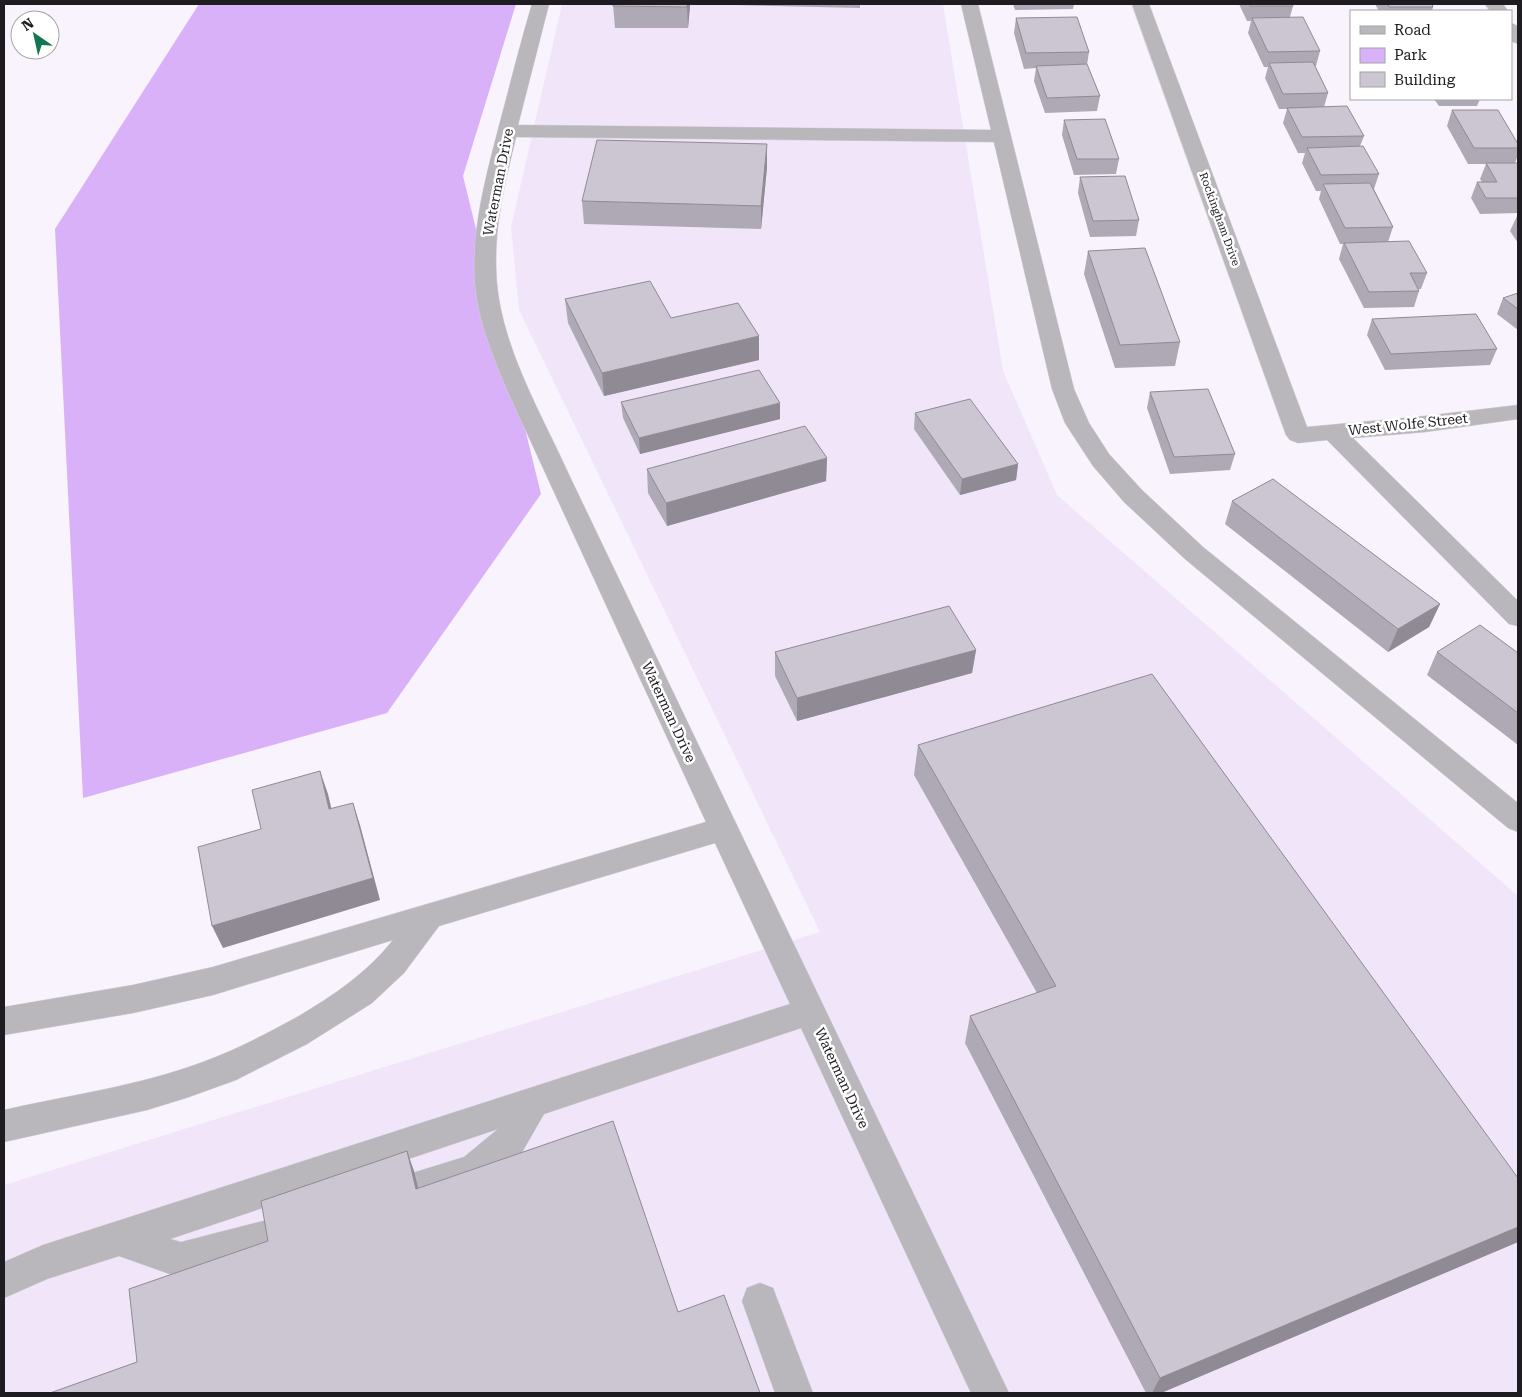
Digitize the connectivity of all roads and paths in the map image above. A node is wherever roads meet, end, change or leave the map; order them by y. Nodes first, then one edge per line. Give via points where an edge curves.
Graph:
1 (540, 4) edge
2 (970, 4) edge
3 (1140, 4) edge
4 (508, 130) junction
5 (1002, 136) junction
6 (1518, 412) edge
7 (1333, 432) junction
8 (1298, 435) joint
9 (1518, 616) edge
10 (1518, 820) edge
11 (724, 828) junction
12 (429, 916) junction
13 (811, 1011) junction
14 (4, 1021) edge
15 (532, 1103) junction
16 (4, 1126) edge
17 (418, 1187) edge
18 (274, 1235) edge
19 (118, 1238) junction
20 (4, 1280) edge
21 (760, 1301) dead end
22 (794, 1393) edge
23 (990, 1393) edge

1 - 4 street, Waterman Drive
2 - 5 street
3 - 8 street, Rockingham Drive
4 - 5 street
4 - 11 street, Waterman Drive via 490,205 485,274 489,304 502,347 559,479
5 - 10 street via 1063,389 1077,423 1101,460 1133,496 1194,553
6 - 7 street, West Wolfe Street
7 - 8 street, West Wolfe Street
7 - 9 street
11 - 12 street
11 - 13 street, Waterman Drive
12 - 14 street via 213,981 133,999
12 - 16 street via 386,971 352,999 258,1054 168,1089
13 - 15 street
13 - 23 street, Waterman Drive
15 - 17 street via 509,1143 474,1170
15 - 19 street
18 - 19 street via 181,1260
19 - 20 street
21 - 22 street

